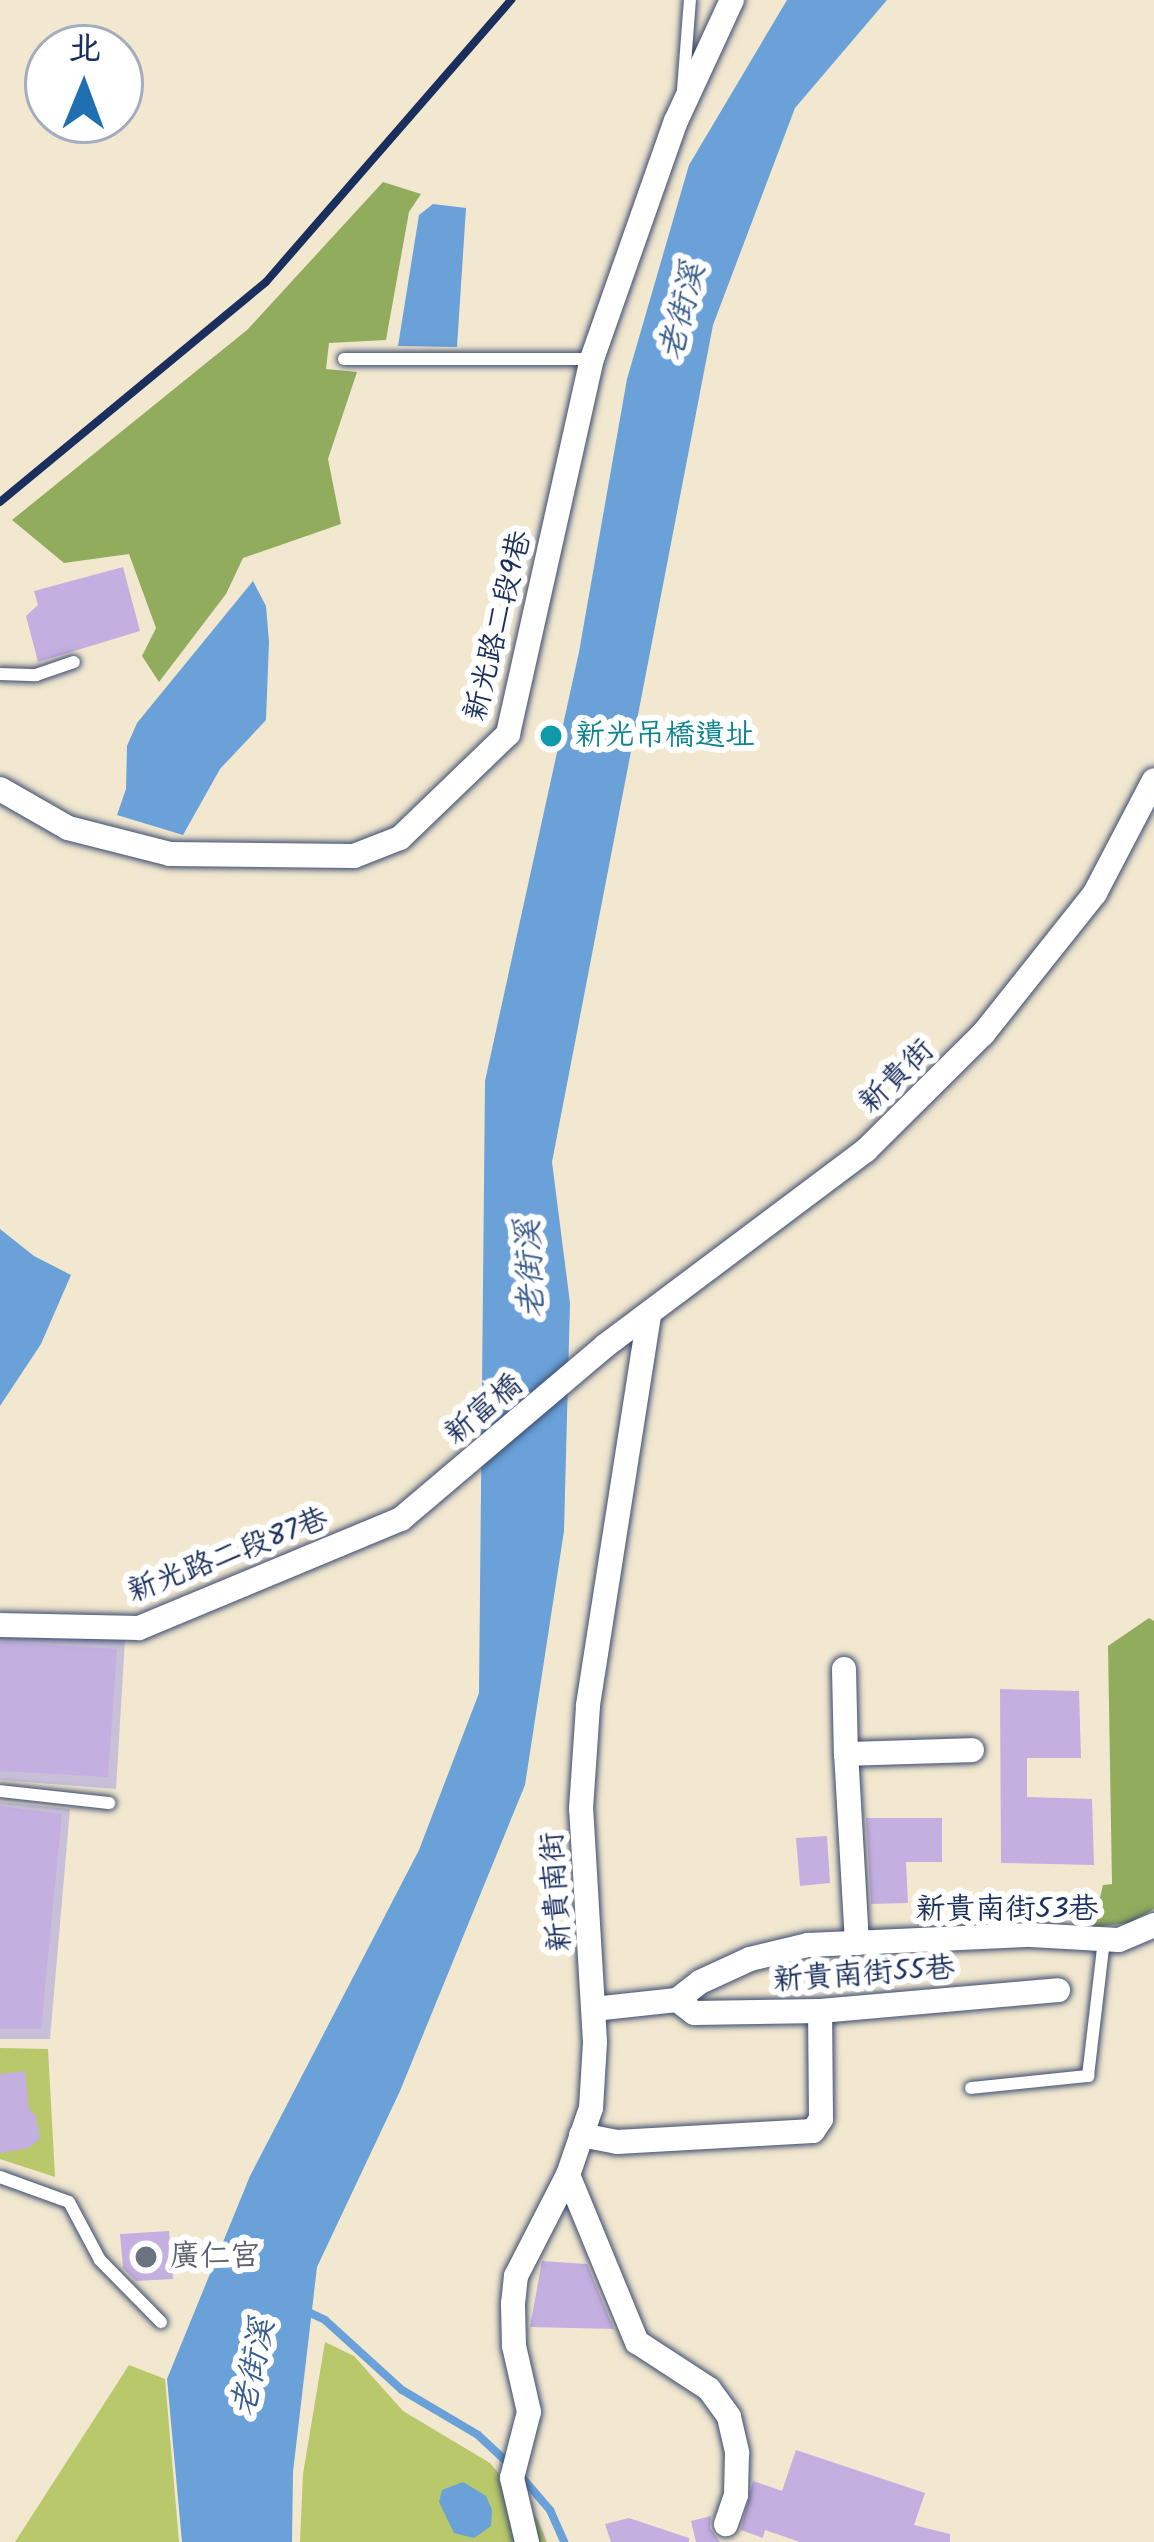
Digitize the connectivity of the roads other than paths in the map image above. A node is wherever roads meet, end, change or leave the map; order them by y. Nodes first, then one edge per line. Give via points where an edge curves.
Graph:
1 (689, 0) edge
2 (732, 0) edge
3 (684, 103) junction
4 (344, 358) dead end
5 (592, 359) junction
6 (74, 662) dead end
7 (0, 674) edge
8 (1154, 780) edge
9 (0, 789) edge
10 (1145, 820) edge
11 (649, 1313) junction
12 (605, 1346) joint
13 (401, 1519) joint
14 (0, 1625) edge
15 (844, 1669) dead end
16 (972, 1750) dead end
17 (847, 1754) junction
18 (0, 1791) edge
19 (109, 1802) dead end
20 (1154, 1924) edge
21 (1105, 1939) junction
22 (856, 1943) junction
23 (1058, 1990) dead end
24 (677, 2000) junction
25 (594, 2009) junction
26 (820, 2011) junction
27 (971, 2088) dead end
28 (581, 2135) junction
29 (568, 2175) junction
30 (0, 2176) edge
31 (160, 2322) dead end
32 (726, 2524) dead end
33 (527, 2542) edge

1 - 3 lane
2 - 3 street, 新光路二段9巷
3 - 5 street, 新光路二段9巷
4 - 5 lane
5 - 9 street, 新光路二段9巷 via 508,734 400,838 354,856 170,854 68,828
6 - 7 lane via 36,675
8 - 10 street, 新貴街
10 - 11 street, 新貴街 via 983,1034 866,1150
11 - 12 street, 新貴街
11 - 25 street, 新貴南街 via 588,1705 581,1809
12 - 13 street, 新富橋
13 - 14 street, 新光路二段87巷 via 139,1628
15 - 17 street
16 - 17 street
17 - 22 street
18 - 19 lane
20 - 21 street, 新貴南街53巷
21 - 22 street, 新貴南街53巷
21 - 27 lane via 1088,2076
22 - 24 street, 新貴南街53巷 via 750,1958
23 - 26 street, 新貴南街55巷
24 - 25 street, 新貴南街53巷
24 - 26 street, 新貴南街55巷 via 694,2013
25 - 28 street, 新貴南街 via 591,2108
26 - 28 street via 821,2119 813,2131 617,2142
28 - 29 street, 新貴南街
29 - 32 street via 637,2342 709,2389 729,2416 736,2495
29 - 33 street, 新貴南街 via 516,2276 514,2346 529,2412 512,2478
30 - 31 lane via 69,2202 100,2260

